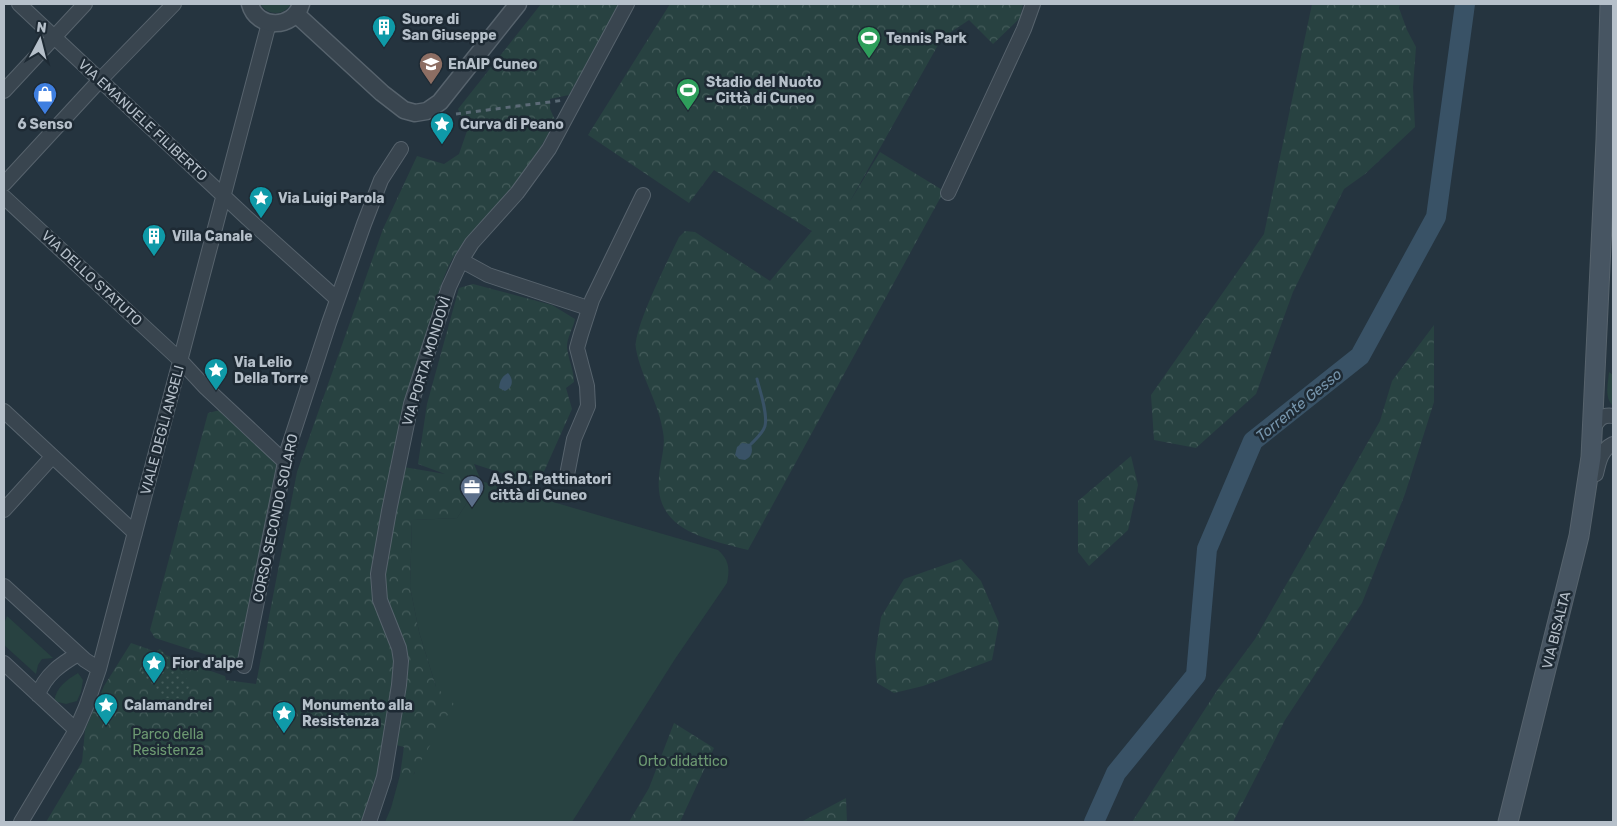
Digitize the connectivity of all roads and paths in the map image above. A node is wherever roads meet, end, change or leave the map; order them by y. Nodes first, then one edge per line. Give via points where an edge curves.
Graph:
1 (19, 4) edge
2 (85, 4) edge
3 (174, 4) edge
4 (250, 4) edge
5 (518, 4) edge
6 (627, 4) edge
7 (1033, 4) edge
8 (1610, 4) edge
9 (299, 9) edge
10 (269, 23) junction
11 (54, 38) junction
12 (100, 80) junction
13 (4, 91) edge
14 (401, 149) dead end
15 (4, 184) edge
16 (948, 193) dead end
17 (642, 195) dead end
18 (224, 196) junction
19 (4, 197) edge
20 (462, 259) junction
21 (337, 299) junction
22 (588, 308) junction
23 (180, 360) junction
24 (1595, 389) junction
25 (4, 411) edge
26 (1611, 416) edge
27 (1593, 429) junction
28 (1612, 444) edge
29 (52, 457) junction
30 (285, 462) junction
31 (567, 475) dead end
32 (4, 510) edge
33 (135, 533) junction
34 (1579, 536) junction
35 (4, 586) edge
36 (78, 654) junction
37 (4, 665) edge
38 (244, 666) dead end
39 (99, 669) junction
40 (38, 695) junction
41 (76, 730) junction
42 (20, 822) edge
43 (369, 822) edge
44 (1508, 822) edge

1 - 11 street, VIA EMANUELE FILIBERTO
2 - 11 street
3 - 12 street
4 - 10 street via 256,14
5 - 9 street via 440,102 427,111 415,113 404,110 382,93
6 - 20 street, VIA PORTA MONDOVÌ via 548,149 517,193 472,243
7 - 16 street
8 - 24 main road
9 - 10 street via 286,22
10 - 18 street, VIALE DEGLI ANGELI
11 - 12 street, VIA EMANUELE FILIBERTO
11 - 13 street
12 - 15 street
12 - 18 street, VIA EMANUELE FILIBERTO
14 - 21 street, CORSO SECONDO SOLARO via 381,180
17 - 22 street
18 - 21 street
18 - 23 street, VIALE DEGLI ANGELI
19 - 23 street, VIA DELLO STATUTO
20 - 22 street via 488,275
20 - 43 street, VIA PORTA MONDOVÌ via 449,287 411,404 378,574 380,600 400,648 401,661 384,777
21 - 30 street, CORSO SECONDO SOLARO
22 - 31 street via 577,348 587,386 588,406 574,439
23 - 30 street
23 - 33 street, VIALE DEGLI ANGELI
24 - 26 street via 1602,409
24 - 27 main road
25 - 29 street
26 - 27 street via 1601,417
27 - 28 street via 1600,440
27 - 34 main road
28 - 34 street, VIA BISALTA via 1601,453
29 - 32 street
29 - 33 street
30 - 38 street, CORSO SECONDO SOLARO
33 - 39 street, VIALE DEGLI ANGELI
34 - 44 main road, VIA BISALTA
35 - 36 street
36 - 39 street
36 - 40 street via 54,671
37 - 40 street
39 - 41 street, VIALE DEGLI ANGELI
40 - 41 street
41 - 42 street, VIALE DEGLI ANGELI

